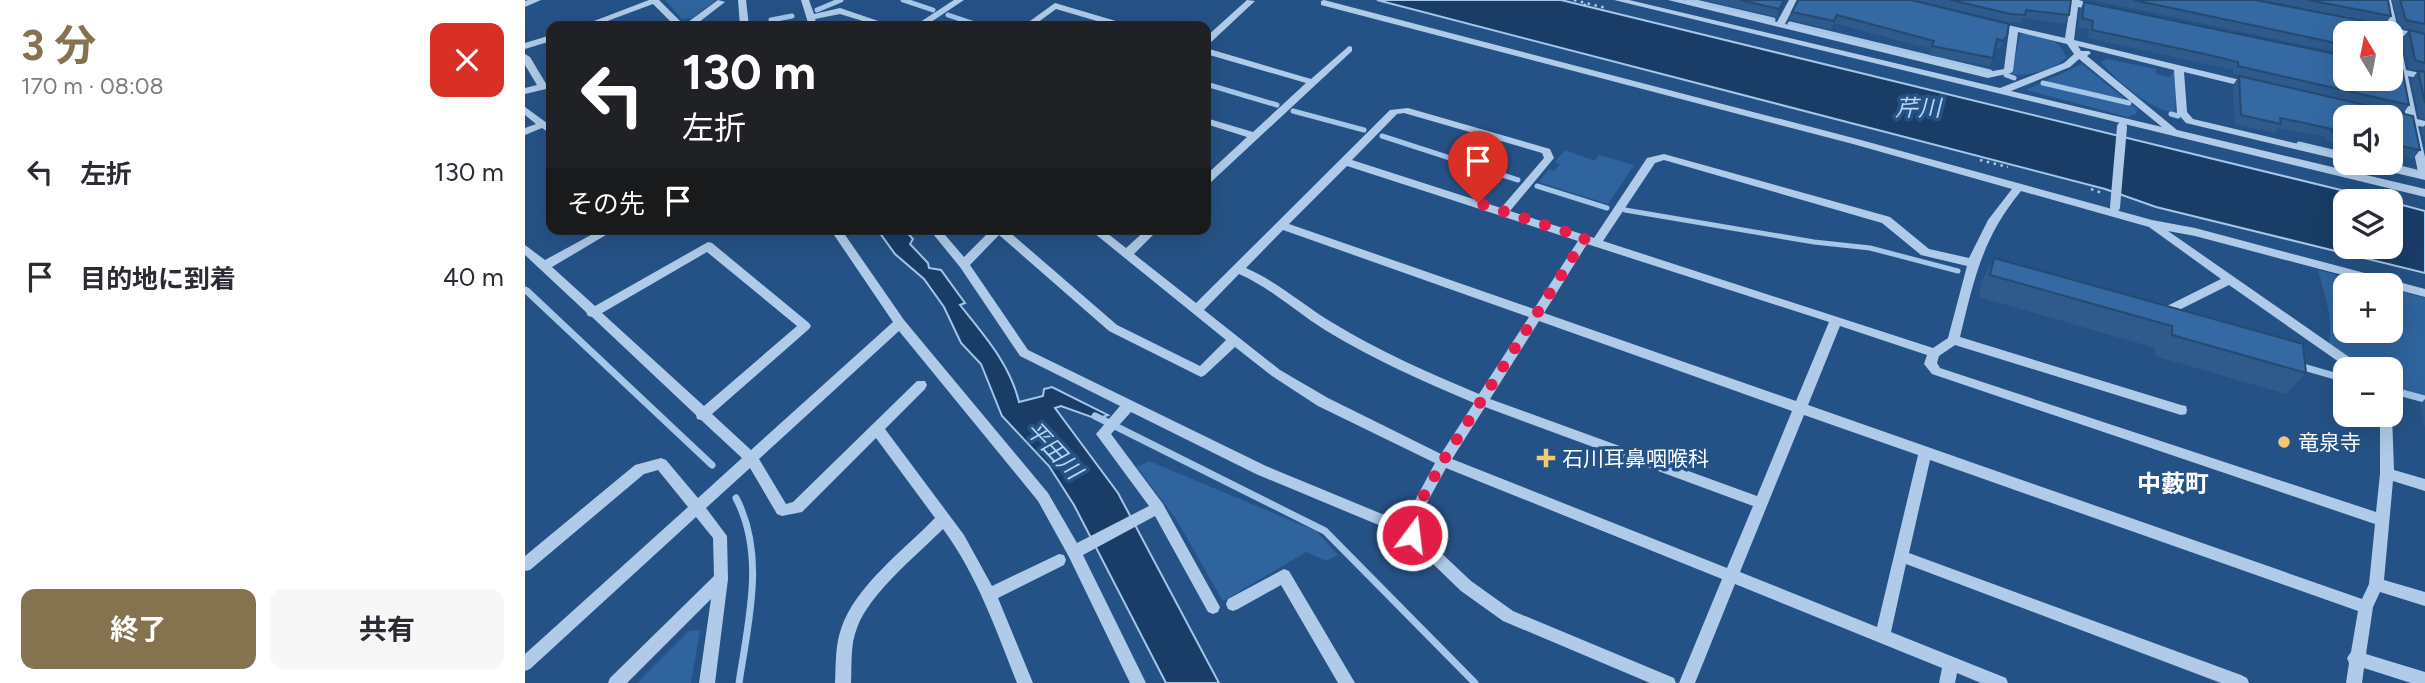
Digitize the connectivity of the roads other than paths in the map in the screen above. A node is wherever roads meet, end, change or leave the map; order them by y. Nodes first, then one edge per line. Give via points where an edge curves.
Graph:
1 (537, 0) edge
2 (742, 0) edge
3 (805, 0) edge
4 (960, 0) edge
5 (1246, 0) edge
6 (1618, 0) edge
7 (1672, 0) edge
8 (1793, 0) edge
9 (2387, 0) edge
10 (654, 1) edge
11 (721, 2) edge
12 (2075, 2) edge
13 (1051, 3) edge
14 (1324, 3) dead end
15 (525, 4) edge
16 (2116, 12) edge
17 (1980, 20) edge
18 (600, 21) edge
19 (676, 21) edge
20 (695, 21) edge
21 (744, 21) edge
22 (812, 21) edge
23 (815, 21) edge
24 (872, 21) edge
25 (927, 21) edge
26 (1032, 21) edge
27 (1107, 21) edge
28 (2392, 21) edge
29 (1780, 25) junction
30 (2014, 28) junction
31 (2403, 33) edge
32 (1211, 37) edge
33 (2425, 38) edge
34 (546, 39) edge
35 (2069, 40) junction
36 (525, 46) edge
37 (1349, 49) dead end
38 (1211, 52) edge
39 (2107, 52) junction
40 (2079, 54) junction
41 (525, 57) edge
42 (2179, 69) junction
43 (2403, 73) edge
44 (2425, 77) edge
45 (2403, 78) edge
46 (1313, 82) junction
47 (2257, 87) edge
48 (525, 91) edge
49 (2002, 92) junction
50 (525, 110) edge
51 (2403, 119) edge
52 (2412, 121) junction
53 (1211, 123) edge
54 (2122, 124) junction
55 (2425, 124) edge
56 (546, 126) edge
57 (546, 127) edge
58 (525, 132) edge
59 (2175, 133) junction
60 (1254, 136) junction
61 (2333, 155) edge
62 (1346, 162) junction
63 (2403, 171) edge
64 (2424, 175) edge
65 (1211, 176) edge
66 (2019, 187) junction
67 (2425, 193) edge
68 (2115, 210) junction
69 (1504, 211) junction
70 (2152, 225) junction
71 (1283, 226) junction
72 (600, 235) edge
73 (839, 235) edge
74 (939, 235) edge
75 (993, 235) edge
76 (1006, 235) edge
77 (1101, 235) edge
78 (1148, 235) edge
79 (1591, 240) junction
80 (525, 249) edge
81 (1126, 255) junction
82 (1973, 263) junction
83 (964, 264) junction
84 (544, 266) junction
85 (1240, 270) junction
86 (2230, 279) junction
87 (2425, 293) edge
88 (1196, 311) junction
89 (592, 313) junction
90 (2163, 313) edge
91 (1535, 316) junction
92 (1836, 320) junction
93 (899, 323) junction
94 (1953, 340) junction
95 (1233, 341) junction
96 (1934, 353) junction
97 (2341, 357) edge
98 (921, 385) dead end
99 (1482, 401) junction
100 (1126, 409) junction
101 (1798, 409) junction
102 (2181, 410) dead end
103 (702, 415) junction
104 (2386, 427) edge
105 (877, 429) junction
106 (1924, 454) junction
107 (751, 458) junction
108 (1443, 461) junction
109 (2387, 474) junction
110 (2425, 485) edge
111 (1761, 503) junction
112 (695, 509) junction
113 (1153, 511) junction
114 (942, 520) junction
115 (2382, 520) junction
116 (1411, 527) junction
117 (1078, 550) junction
118 (1901, 556) junction
119 (1059, 560) dead end
120 (525, 565) edge
121 (1733, 574) junction
122 (721, 578) junction
123 (2376, 584) junction
124 (989, 595) junction
125 (2425, 599) edge
126 (1233, 604) dead end
127 (1213, 607) dead end
128 (2366, 607) junction
129 (1882, 636) junction
130 (2355, 658) junction
131 (525, 664) edge
132 (1951, 664) junction
133 (2425, 680) edge
134 (616, 683) edge
135 (707, 683) edge
136 (843, 683) edge
137 (1025, 683) edge
138 (1138, 683) edge
139 (1347, 683) edge
140 (1668, 683) edge
141 (1687, 683) edge
142 (1947, 683) edge
143 (2000, 683) edge
144 (2241, 683) edge
145 (2354, 683) edge

1 - 15 street
2 - 21 street
3 - 22 street
4 - 25 street
5 - 32 street via 1251,1
6 - 49 street
7 - 29 street
8 - 29 street
9 - 28 street
10 - 18 street
10 - 19 street
11 - 20 street
12 - 16 street
12 - 35 street
13 - 26 street
13 - 27 street
14 - 66 street
17 - 30 street
23 - 24 street via 840,11
29 - 30 street via 1988,75 2008,71
30 - 35 street
31 - 33 street
34 - 36 street
35 - 39 street
35 - 40 street
37 - 46 street
38 - 46 street
39 - 40 street
39 - 42 street
40 - 49 street via 2067,65
40 - 59 street
41 - 48 street via 544,87
42 - 47 street
42 - 61 street via 2182,113 2190,121
43 - 44 street
45 - 52 street
46 - 60 street
49 - 54 street
50 - 56 street
51 - 52 street
52 - 55 street
52 - 64 street
53 - 60 street
54 - 59 street
54 - 68 street, bridge
57 - 58 street
59 - 67 street
60 - 65 street
62 - 69 street
62 - 69 street via 1394,112 1404,110 1546,151 1549,158
62 - 71 street
63 - 64 street
66 - 68 street
66 - 82 street via 1983,235
68 - 70 street
69 - 79 street
70 - 86 street
70 - 87 street via 2195,232
71 - 85 street
71 - 91 street
72 - 84 street
73 - 93 street
74 - 83 street
75 - 83 street
76 - 95 street via 1113,328 1201,372
77 - 81 street
78 - 81 street
79 - 82 street via 1651,160 1664,157 1886,220 1926,252
79 - 91 street
79 - 92 street
80 - 84 street
81 - 88 street
82 - 94 street
83 - 100 street via 1024,353
84 - 89 street
85 - 88 street
85 - 99 street via 1397,365
86 - 90 street
86 - 97 street
88 - 95 street
89 - 103 street
89 - 103 street via 708,246 805,326
91 - 99 street
91 - 101 street
92 - 96 street
92 - 101 street
93 - 107 street
93 - 117 street via 1043,497
94 - 96 street
94 - 102 street
95 - 108 street via 1324,402
96 - 115 street via 1930,364 1936,371
98 - 105 street
99 - 108 street
99 - 111 street
100 - 113 street via 1103,434
100 - 116 street via 1398,527
101 - 106 street
101 - 111 street
103 - 107 street
104 - 109 street
105 - 107 street via 797,508 782,510
105 - 114 street
106 - 118 street
106 - 128 street
107 - 112 street
108 - 116 street
108 - 121 street
109 - 110 street
109 - 115 street
111 - 121 street
112 - 120 street via 684,486 661,464 640,469
112 - 122 street via 720,536
112 - 131 street
113 - 117 street
113 - 127 street
114 - 124 street via 959,539
114 - 136 street via 851,621
115 - 123 street
116 - 140 street via 1412,535 1465,586 1508,616
117 - 138 street
118 - 129 street
118 - 144 street
119 - 124 street
121 - 129 street
121 - 141 street
122 - 134 street
122 - 135 street
123 - 125 street
123 - 128 street
124 - 137 street
126 - 139 street via 1284,576
128 - 130 street
129 - 132 street
130 - 133 street
130 - 145 street
132 - 142 street
132 - 143 street

